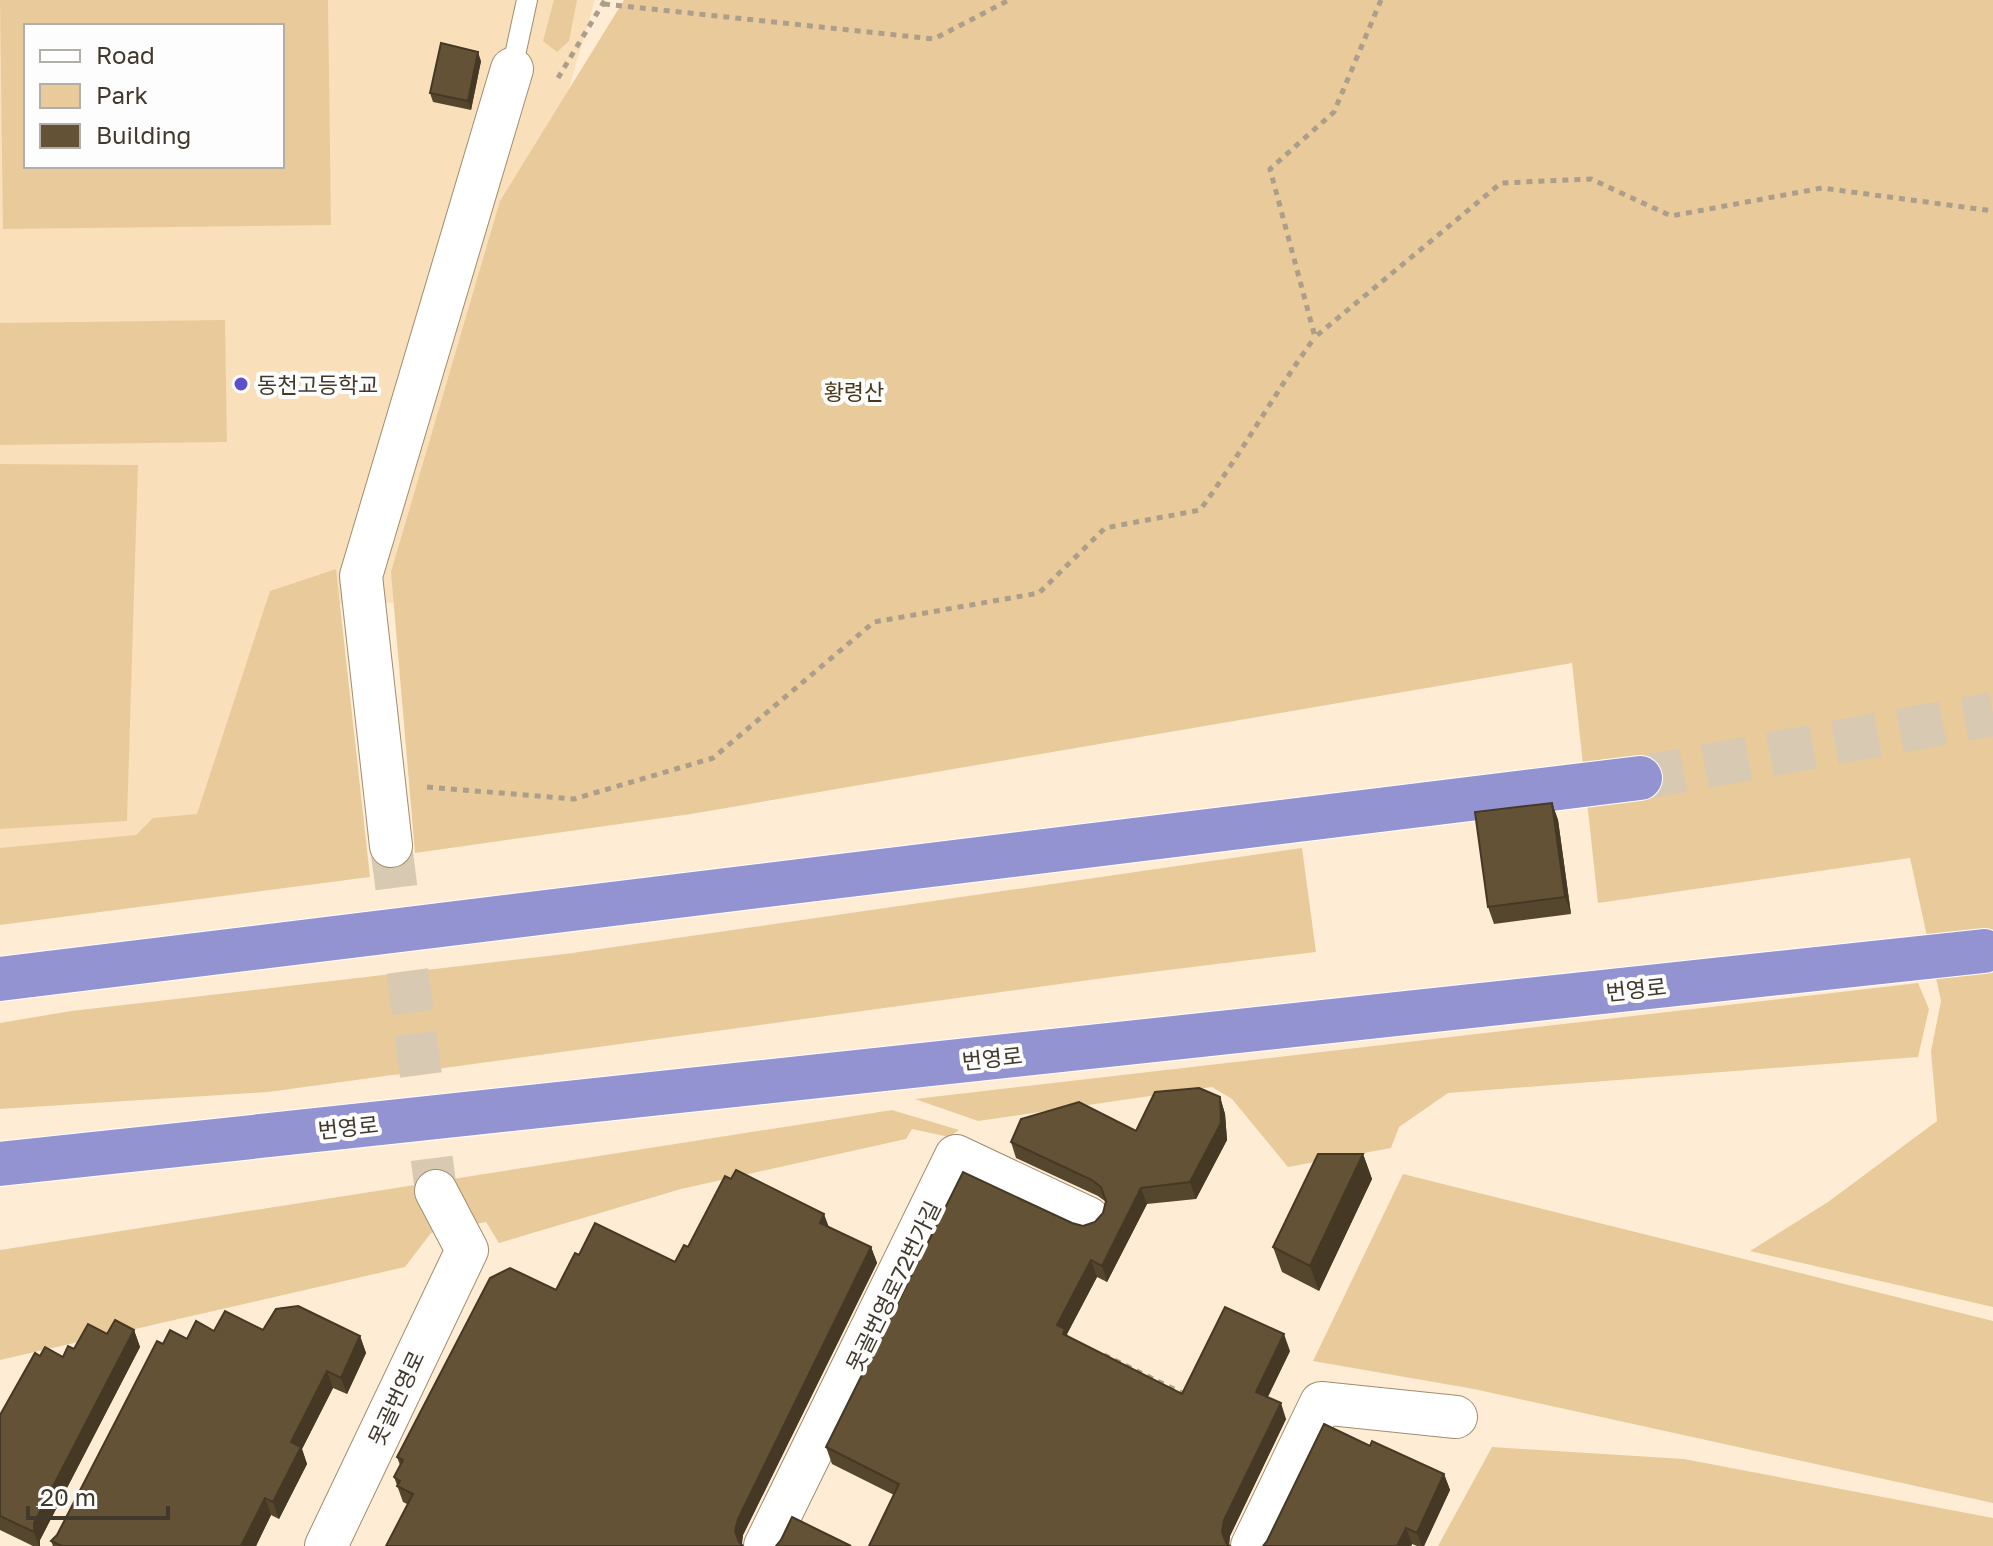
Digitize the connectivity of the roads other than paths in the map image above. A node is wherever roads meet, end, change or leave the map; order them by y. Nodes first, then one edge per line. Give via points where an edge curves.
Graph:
1 (527, 0) edge
2 (512, 69) joint
3 (1640, 778) tunnel mouth
4 (391, 846) tunnel mouth
5 (1984, 951) dead end
6 (0, 979) edge
7 (0, 1164) edge
8 (436, 1191) tunnel mouth
9 (1088, 1218) dead end
10 (1456, 1417) dead end
11 (326, 1546) edge
12 (765, 1546) edge
13 (1252, 1546) edge

1 - 2 lane
2 - 4 street via 361,576
3 - 6 highway
5 - 7 highway, 번영로
8 - 11 street, 못골번영로 via 467,1250
9 - 12 street, 못골번영로72번가길 via 956,1156
10 - 13 street via 1321,1403

